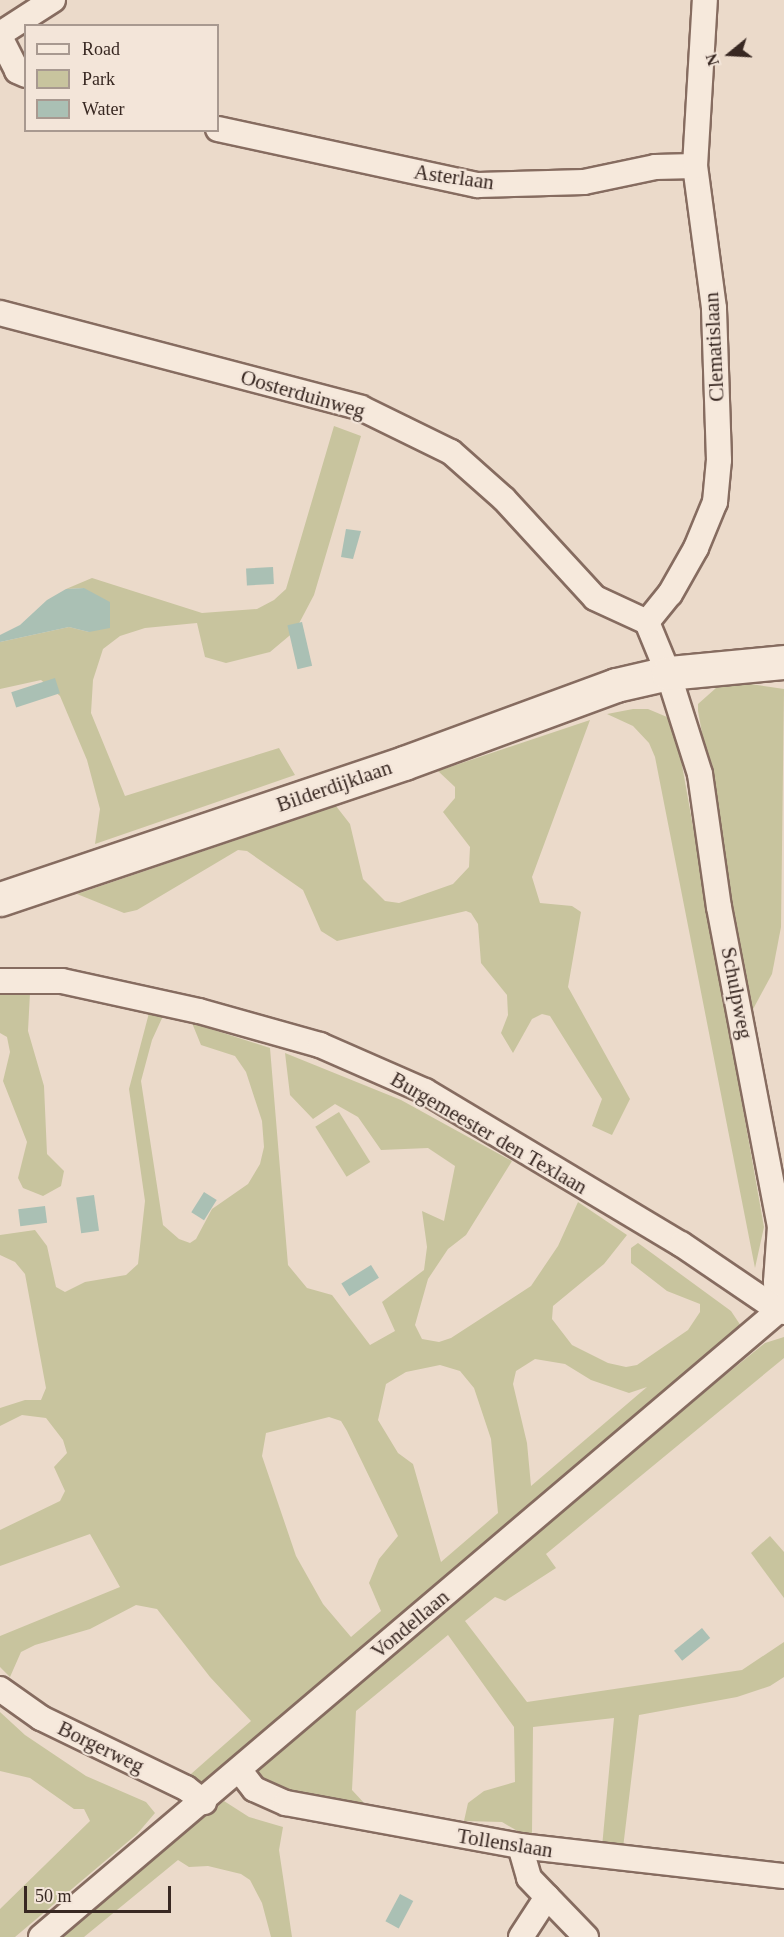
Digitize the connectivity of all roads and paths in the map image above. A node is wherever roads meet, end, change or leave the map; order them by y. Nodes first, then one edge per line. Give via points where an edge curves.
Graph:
1 (53, 0) edge
2 (705, 0) edge
3 (0, 35) edge
4 (24, 74) edge
5 (219, 129) edge
6 (695, 166) junction
7 (0, 313) edge
8 (647, 622) junction
9 (784, 662) edge
10 (668, 673) junction
11 (0, 899) edge
12 (0, 981) edge
13 (782, 1309) edge
14 (0, 1689) edge
15 (240, 1771) junction
16 (204, 1802) junction
17 (520, 1846) junction
18 (784, 1876) edge
19 (547, 1897) junction
20 (48, 1935) edge
21 (521, 1937) edge
22 (586, 1937) edge

1 - 3 street
2 - 6 street, Clematislaan
3 - 4 street via 17,71
5 - 6 street, Asterlaan via 478,185 584,182 655,167
6 - 8 street, Clematislaan via 714,308 719,460 715,502 696,548
7 - 8 street, Oosterduinweg via 361,408 451,452 504,498 595,598
8 - 10 street
9 - 10 street
10 - 11 street, Bilderdijklaan via 616,685 393,767
10 - 13 street, Schulpweg via 700,774 719,907 780,1226
12 - 13 street, Burgemeester den Texlaan via 62,981 199,1011 320,1045 425,1091
13 - 15 street, Vondellaan
14 - 16 street, Borgerweg via 41,1718 186,1788
15 - 16 street, Vondellaan
15 - 17 street, Tollenslaan via 254,1789 286,1803
16 - 20 street, Vondellaan
17 - 18 street, Tollenslaan
17 - 19 street via 529,1878
19 - 21 street
19 - 22 street

